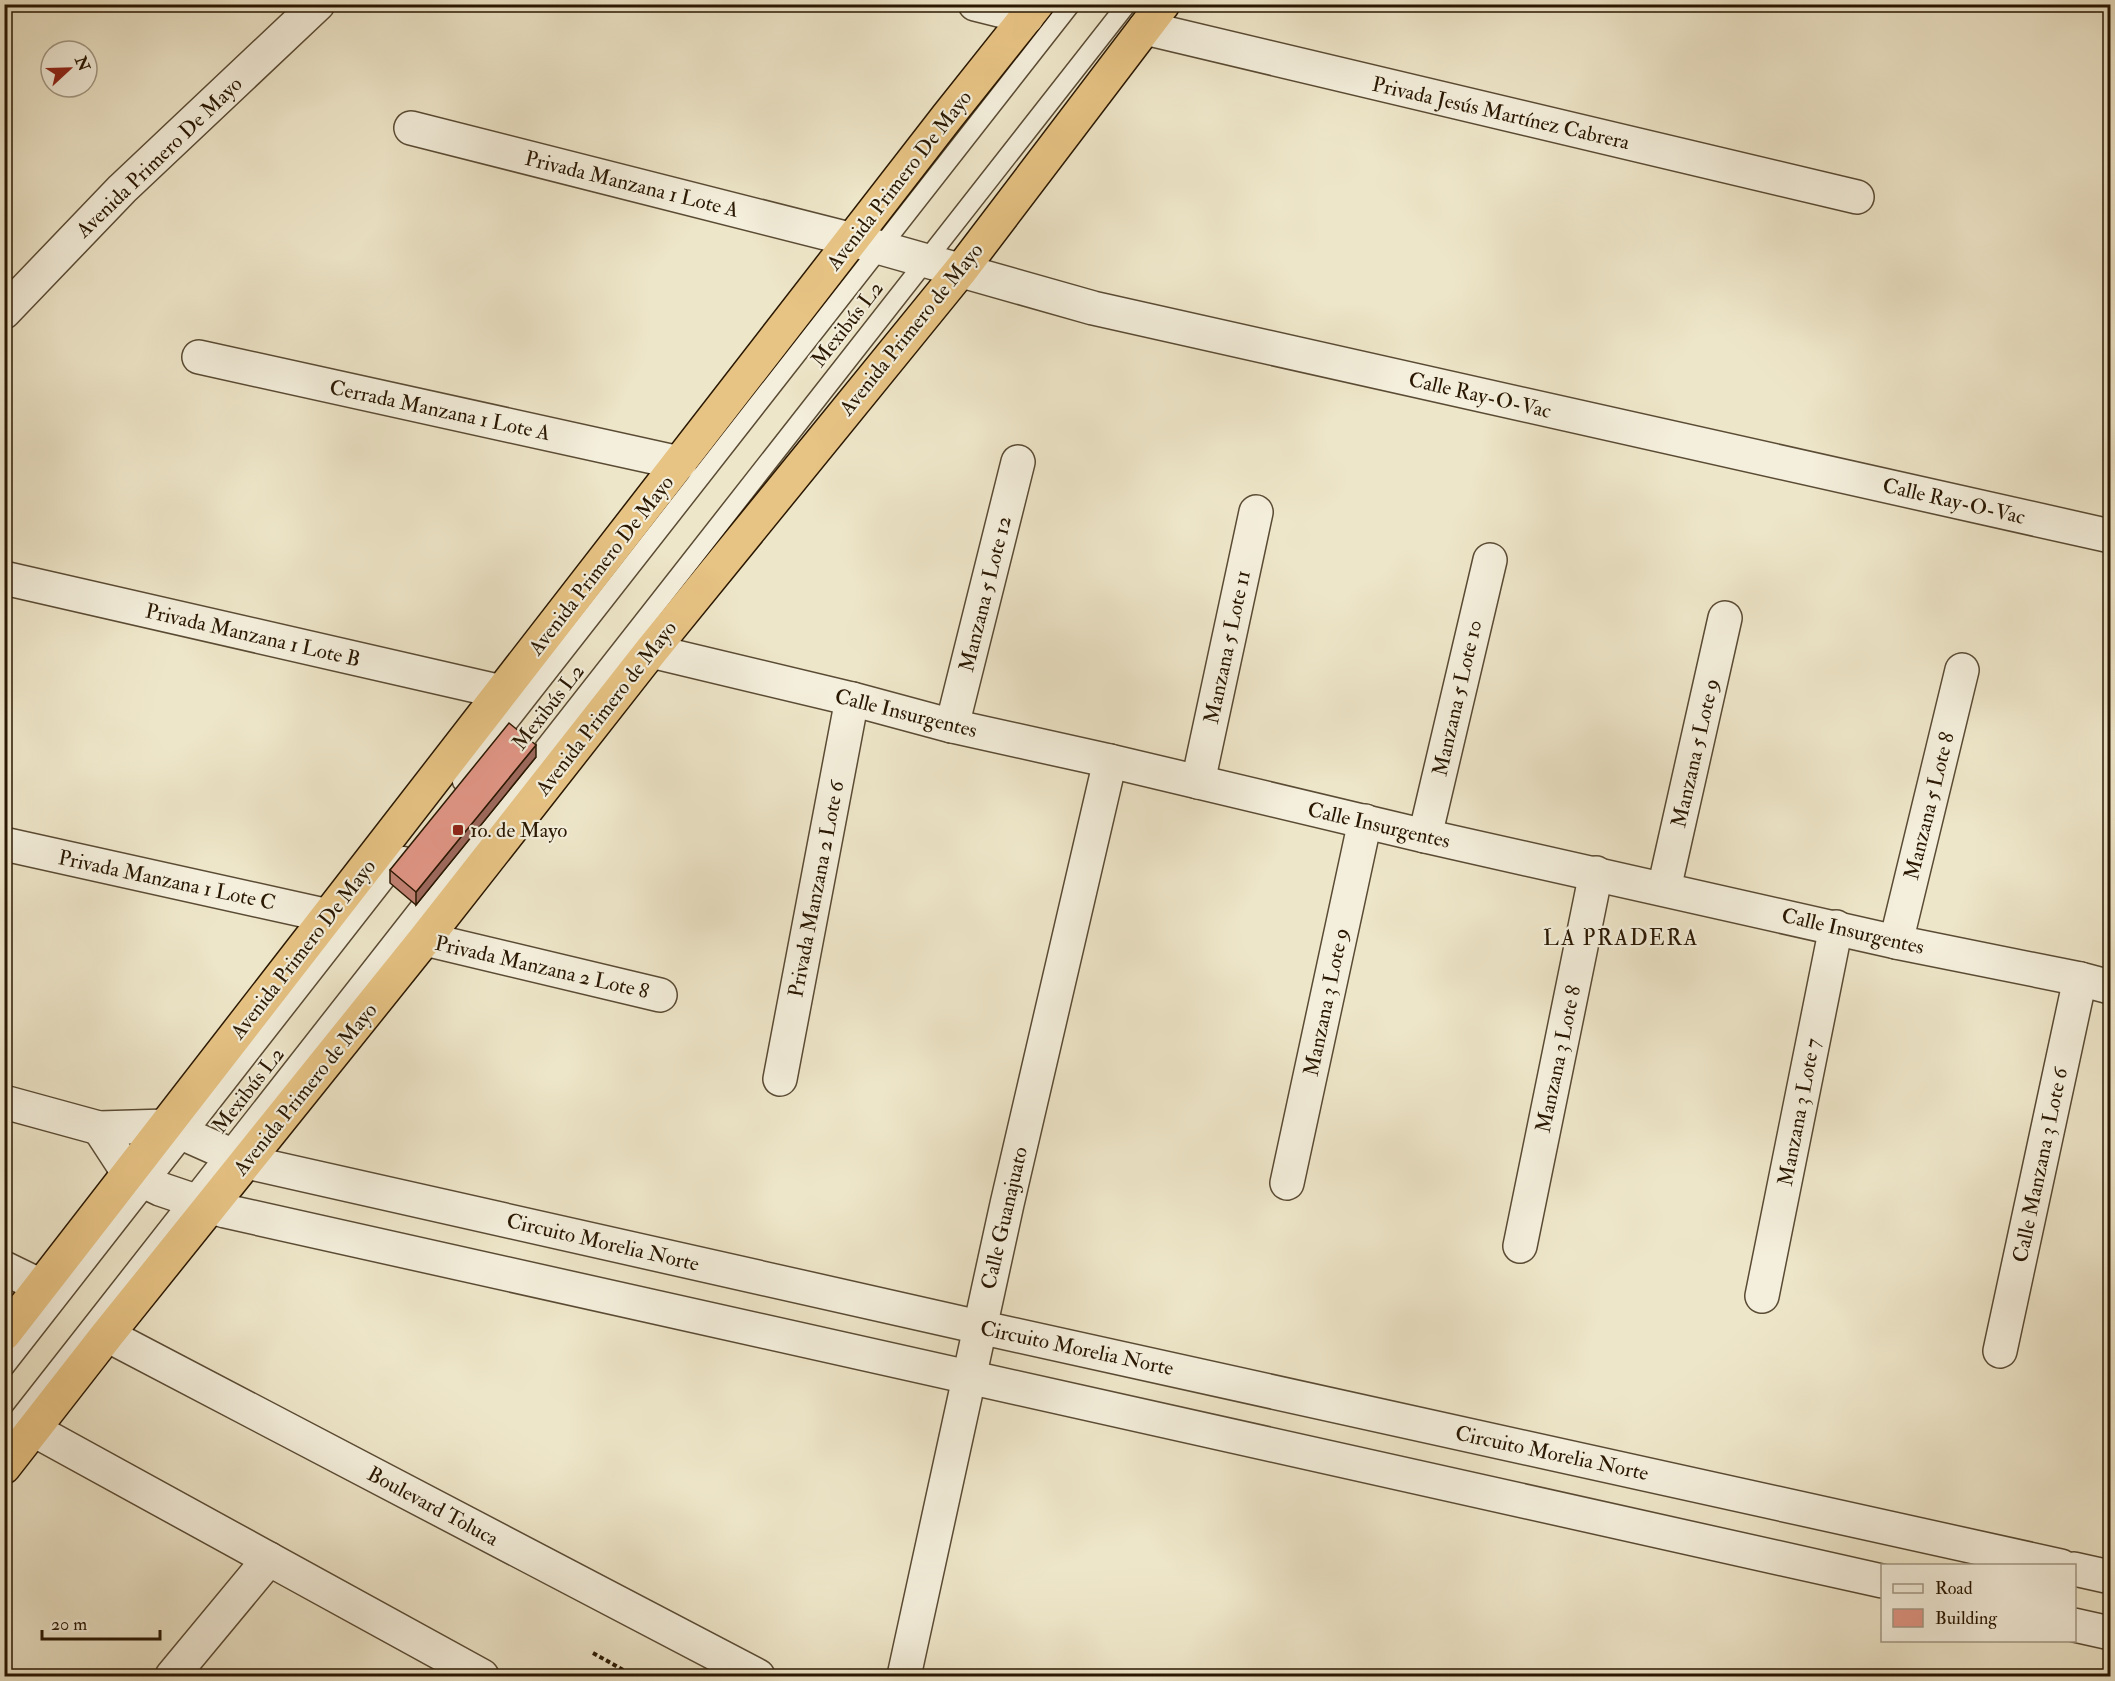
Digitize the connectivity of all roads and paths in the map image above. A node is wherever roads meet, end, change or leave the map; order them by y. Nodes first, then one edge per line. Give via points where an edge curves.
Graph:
1 (318, 4) edge
2 (975, 4) edge
3 (1071, 4) edge
4 (1032, 11) edge
5 (1145, 12) edge
6 (411, 128) dead end
7 (1857, 197) dead end
8 (866, 243) junction
9 (925, 260) junction
10 (961, 270) junction
11 (4, 312) edge
12 (199, 357) dead end
13 (1018, 462) dead end
14 (680, 463) junction
15 (1256, 512) dead end
16 (2110, 536) edge
17 (1490, 560) dead end
18 (4, 578) edge
19 (1725, 618) dead end
20 (651, 651) junction
21 (1962, 670) dead end
22 (502, 692) junction
23 (852, 699) junction
24 (952, 726) junction
25 (1110, 761) junction
26 (1198, 782) junction
27 (452, 795) edge
28 (1365, 821) junction
29 (1425, 836) junction
30 (415, 842) edge
31 (4, 844) edge
32 (1596, 873) junction
33 (1664, 889) junction
34 (329, 916) junction
35 (1836, 927) junction
36 (425, 939) junction
37 (1896, 942) junction
38 (2080, 979) junction
39 (2110, 987) edge
40 (660, 995) dead end
41 (780, 1079) dead end
42 (4, 1102) edge
43 (99, 1128) junction
44 (176, 1130) junction
45 (237, 1158) junction
46 (139, 1179) junction
47 (1287, 1183) dead end
48 (202, 1203) junction
49 (1520, 1246) dead end
50 (4, 1268) edge
51 (41, 1286) junction
52 (1762, 1296) dead end
53 (979, 1327) junction
54 (4, 1334) edge
55 (107, 1335) junction
56 (2000, 1351) dead end
57 (4, 1368) edge
58 (968, 1376) junction
59 (19, 1434) edge
60 (4, 1467) edge
61 (269, 1559) junction
62 (2052, 1564) edge
63 (2076, 1569) edge
64 (2110, 1576) edge
65 (1881, 1581) edge
66 (2076, 1624) edge
67 (2110, 1633) edge
68 (593, 1653) dead end
69 (172, 1677) edge
70 (482, 1677) edge
71 (634, 1677) edge
72 (758, 1677) edge
73 (904, 1677) edge

1 - 11 street, Avenida Primero De Mayo via 122,189
2 - 4 street
3 - 8 lane, Mexibús L2
4 - 8 highway, Avenida Primero De Mayo
5 - 7 street, Privada Jesús Martínez Cabrera
5 - 9 lane, Mexibús L2
5 - 10 highway, Avenida Primero de Mayo
6 - 8 street, Privada Manzana 1 Lote A
8 - 9 street, Calle Ray-O-Vac
8 - 14 highway, Avenida Primero De Mayo
8 - 27 lane, Mexibús L2
9 - 10 street, Calle Ray-O-Vac
9 - 45 lane, Mexibús L2
10 - 16 street, Calle Ray-O-Vac via 1093,308
10 - 20 highway, Avenida Primero de Mayo
12 - 14 street, Cerrada Manzana 1 Lote A
13 - 24 street, Manzana 5 Lote 12
14 - 22 highway, Avenida Primero De Mayo
15 - 26 street, Manzana 5 Lote 11
17 - 29 street, Manzana 5 Lote 10
18 - 22 street, Privada Manzana 1 Lote B
19 - 33 street, Manzana 5 Lote 9
20 - 23 street, Calle Insurgentes
20 - 36 highway, Avenida Primero de Mayo
21 - 37 street, Manzana 5 Lote 8
22 - 34 highway, Avenida Primero De Mayo
23 - 24 street, Calle Insurgentes
23 - 41 street, Privada Manzana 2 Lote 6
24 - 25 street, Calle Insurgentes
25 - 26 street, Calle Insurgentes
25 - 53 street, Calle Guanajuato
26 - 28 street, Calle Insurgentes
28 - 29 street, Calle Insurgentes
28 - 47 street, Manzana 3 Lote 9
29 - 32 street, Calle Insurgentes
30 - 44 lane, Mexibús L2
31 - 34 street, Privada Manzana 1 Lote C
32 - 33 street, Calle Insurgentes
32 - 49 street, Manzana 3 Lote 8
33 - 35 street, Calle Insurgentes
34 - 44 highway, Avenida Primero De Mayo
35 - 37 street, Calle Insurgentes
35 - 52 street, Manzana 3 Lote 7
36 - 40 street, Privada Manzana 2 Lote 8
36 - 45 highway, Avenida Primero de Mayo
37 - 38 street, Calle Insurgentes
38 - 39 street, Calle Insurgentes
38 - 56 street, Calle Manzana 3 Lote 6
42 - 43 street, Circuito Morelia Norte
43 - 44 street, Circuito Morelia Norte
43 - 46 street
44 - 45 street, Circuito Morelia Norte
44 - 46 highway
45 - 48 highway, Avenida Primero de Mayo
45 - 53 street, Circuito Morelia Norte
46 - 48 street
46 - 51 highway
46 - 57 lane
48 - 55 highway, Avenida Primero de Mayo
48 - 58 street
48 - 59 lane
50 - 51 street
51 - 54 highway
53 - 58 street, Calle Guanajuato
53 - 62 street, Circuito Morelia Norte
55 - 59 highway, Avenida Primero de Mayo
55 - 72 street, Boulevard Toluca
58 - 65 street
58 - 73 street, Calle Guanajuato
59 - 60 highway, Avenida Primero de Mayo
59 - 61 street
61 - 69 street
61 - 70 street
63 - 64 street
66 - 67 street
68 - 71 path

